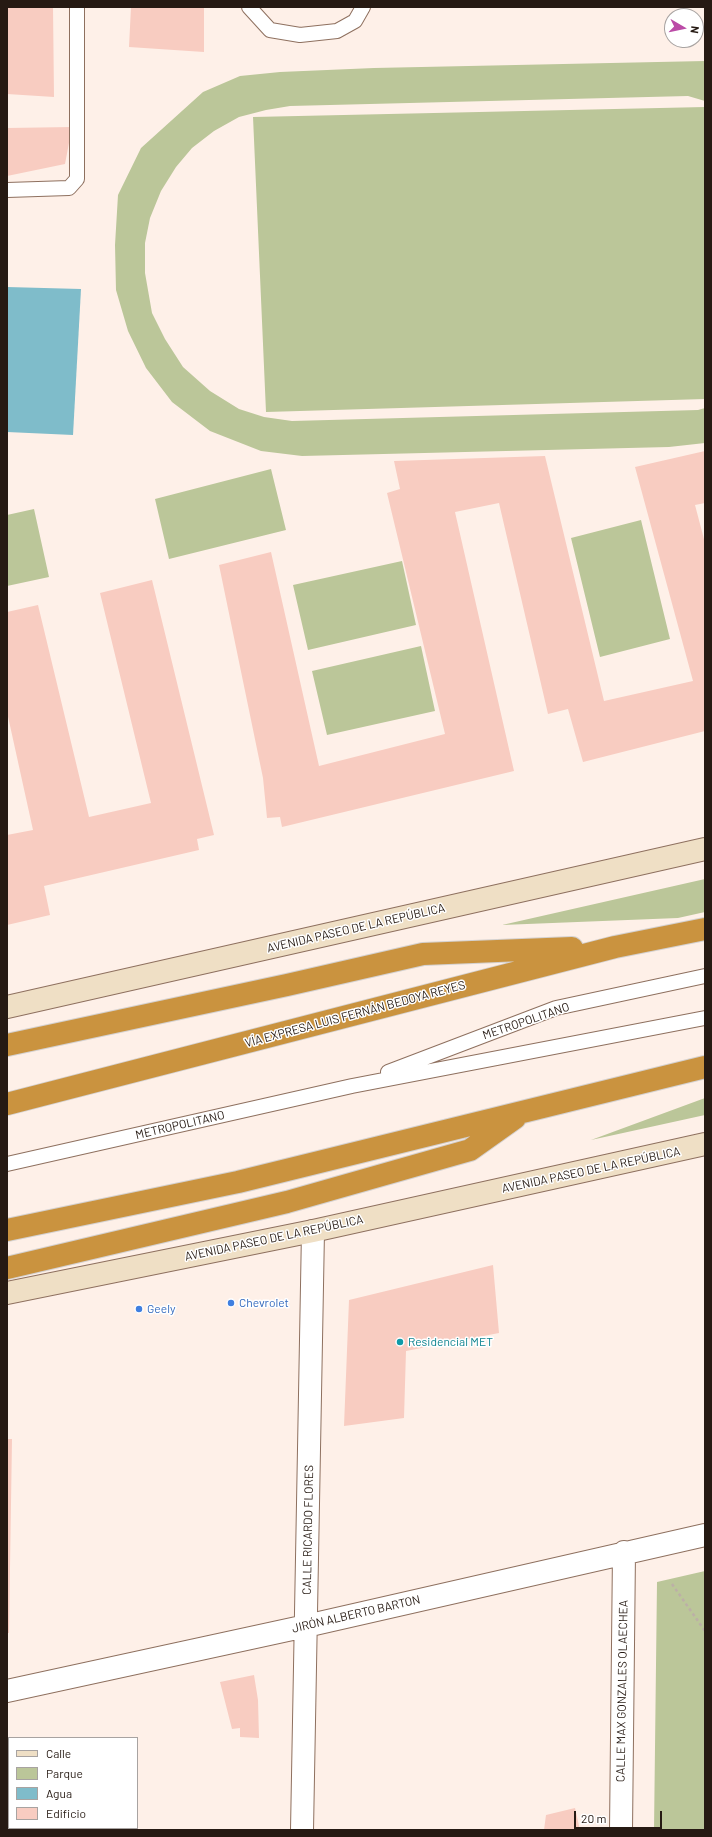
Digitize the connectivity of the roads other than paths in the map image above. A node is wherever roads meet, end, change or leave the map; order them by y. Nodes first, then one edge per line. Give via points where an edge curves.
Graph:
1 (77, 7) edge
2 (249, 7) edge
3 (363, 7) edge
4 (7, 190) edge
5 (705, 849) edge
6 (705, 929) edge
7 (615, 947) junction
8 (705, 976) edge
9 (7, 1007) edge
10 (705, 1018) edge
11 (7, 1045) edge
12 (705, 1067) edge
13 (352, 1086) junction
14 (7, 1104) edge
15 (524, 1112) junction
16 (705, 1144) edge
17 (7, 1164) edge
18 (7, 1230) edge
19 (314, 1231) junction
20 (7, 1268) edge
21 (7, 1293) edge
22 (705, 1535) edge
23 (624, 1552) junction
24 (306, 1626) junction
25 (7, 1691) edge
26 (302, 1830) edge
27 (621, 1830) edge

1 - 4 lane via 77,179 69,188
2 - 3 lane via 270,30 300,35 336,31 355,21
5 - 9 main road, AVENIDA PASEO DE LA REPÚBLICA
6 - 7 highway, VÍA EXPRESA LUIS FERNÁN BEDOYA REYES
7 - 11 highway via 423,954 287,986
7 - 14 highway, VÍA EXPRESA LUIS FERNÁN BEDOYA REYES
8 - 13 lane, METROPOLITANO via 556,1008
10 - 13 lane, METROPOLITANO
12 - 15 highway
13 - 17 lane, METROPOLITANO
15 - 18 highway via 238,1182
15 - 20 highway via 470,1150 287,1202
16 - 19 main road, AVENIDA PASEO DE LA REPÚBLICA
19 - 21 main road, AVENIDA PASEO DE LA REPÚBLICA
19 - 24 street, CALLE RICARDO FLORES
22 - 23 street, JIRÓN ALBERTO BARTON
23 - 24 street, JIRÓN ALBERTO BARTON
23 - 27 street, CALLE MAX GONZALES OLAECHEA
24 - 25 street, JIRÓN ALBERTO BARTON
24 - 26 street, CALLE RICARDO FLORES

